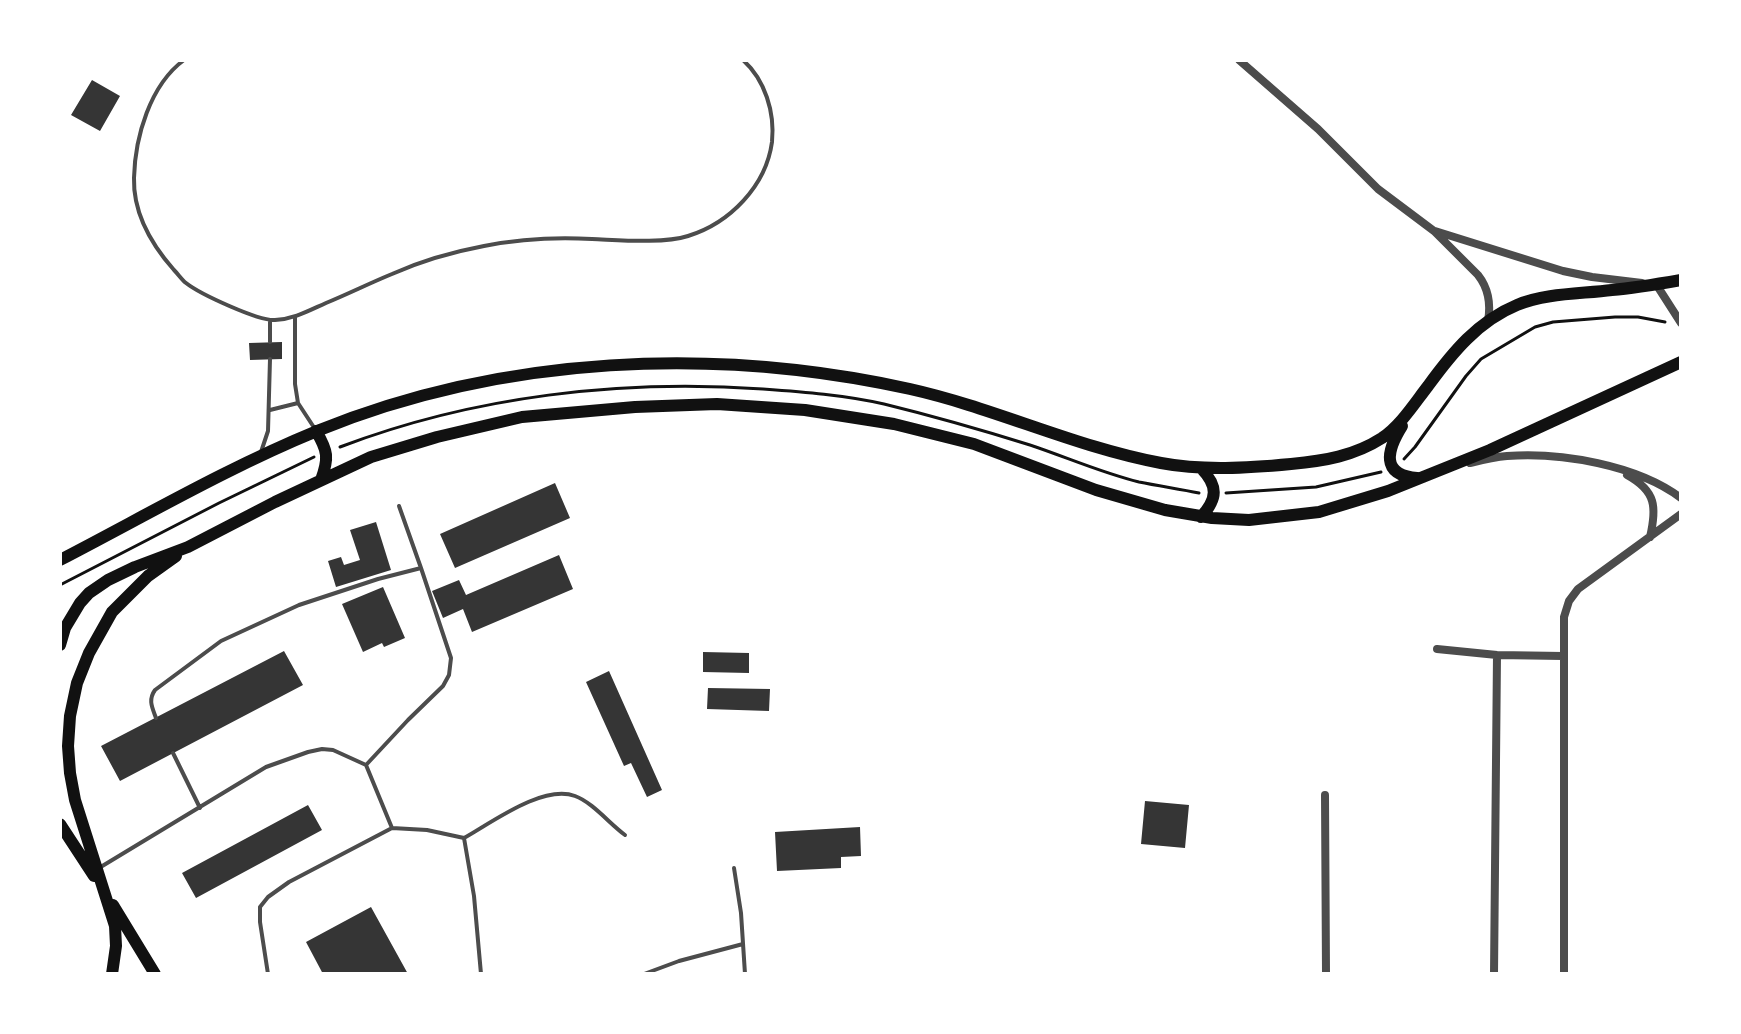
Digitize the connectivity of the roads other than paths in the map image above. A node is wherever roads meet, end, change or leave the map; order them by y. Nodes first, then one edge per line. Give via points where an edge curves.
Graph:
1 (184, 60) edge
2 (743, 60) edge
3 (1239, 60) edge
4 (1434, 231) junction
5 (1681, 280) edge
6 (1657, 284) junction
7 (295, 317) junction
8 (270, 320) junction
9 (1488, 321) junction
10 (1681, 323) edge
11 (270, 342) dead end
12 (270, 359) dead end
13 (1681, 362) edge
14 (298, 403) junction
15 (1413, 406) junction
16 (269, 410) junction
17 (316, 431) junction
18 (259, 457) junction
19 (1607, 465) junction
20 (1449, 467) junction
21 (1201, 468) junction
22 (1420, 479) junction
23 (321, 480) junction
24 (1681, 498) edge
25 (399, 506) dead end
26 (1681, 514) edge
27 (1201, 517) junction
28 (1650, 538) junction
29 (188, 547) junction
30 (60, 560) edge
31 (421, 568) junction
32 (60, 645) edge
33 (1437, 649) dead end
34 (1497, 655) junction
35 (1563, 656) junction
36 (156, 718) dead end
37 (173, 753) dead end
38 (366, 765) junction
39 (1325, 795) dead end
40 (200, 808) junction
41 (60, 824) edge
42 (392, 828) junction
43 (625, 835) dead end
44 (464, 838) junction
45 (734, 868) dead end
46 (97, 869) junction
47 (102, 889) junction
48 (743, 944) junction
49 (112, 974) edge
50 (155, 974) edge
51 (268, 974) edge
52 (481, 974) edge
53 (644, 974) edge
54 (745, 974) edge
55 (1326, 974) edge
56 (1494, 974) edge
57 (1564, 974) edge

1 - 8 lane via 160,85 141,133 134,176 139,216 160,254 185,283
2 - 7 lane via 760,80 770,110 770,153 749,197 709,228 686,237 647,241 553,238 487,245 438,256
3 - 4 street via 1378,189
4 - 6 street via 1563,271
4 - 9 street via 1484,282 1491,307
5 - 6 main road
6 - 9 main road via 1548,297 1518,304
6 - 10 street
7 - 8 lane
7 - 14 lane
8 - 11 lane
9 - 15 main road via 1456,349
12 - 16 lane
13 - 20 main road
14 - 16 lane
14 - 17 lane
15 - 21 main road via 1386,436 1346,456 1288,465
15 - 22 main road via 1389,457 1398,474
16 - 18 lane
17 - 18 main road
17 - 21 main road via 433,393 501,379 606,365 709,364 889,385 1099,449
17 - 23 main road via 326,452
18 - 30 main road
19 - 20 street via 1542,455
19 - 24 street
19 - 28 street via 1644,486 1653,500
20 - 22 main road
21 - 27 main road via 1212,479 1214,494
22 - 27 main road via 1319,512 1249,520
23 - 27 main road via 371,457 522,417 717,404 894,424 974,444 1110,494
23 - 29 main road
25 - 31 lane
26 - 28 street
28 - 35 street via 1569,601
29 - 32 main road via 135,567 89,593
29 - 46 main road via 112,612 77,683 70,716 70,773
31 - 36 lane via 299,605 221,641 155,690 150,701
31 - 38 lane via 451,658 449,675
33 - 34 street
34 - 35 street
34 - 56 street
35 - 57 street
37 - 40 lane
38 - 40 lane via 333,750 308,752 266,767
38 - 42 lane
39 - 55 street
40 - 46 lane
41 - 47 main road
42 - 44 lane
42 - 51 lane via 268,897 260,907
43 - 44 lane via 584,802 564,794 537,799
44 - 52 lane
45 - 48 lane
46 - 47 main road
47 - 49 main road via 115,926
47 - 50 main road
48 - 53 lane
48 - 54 lane

